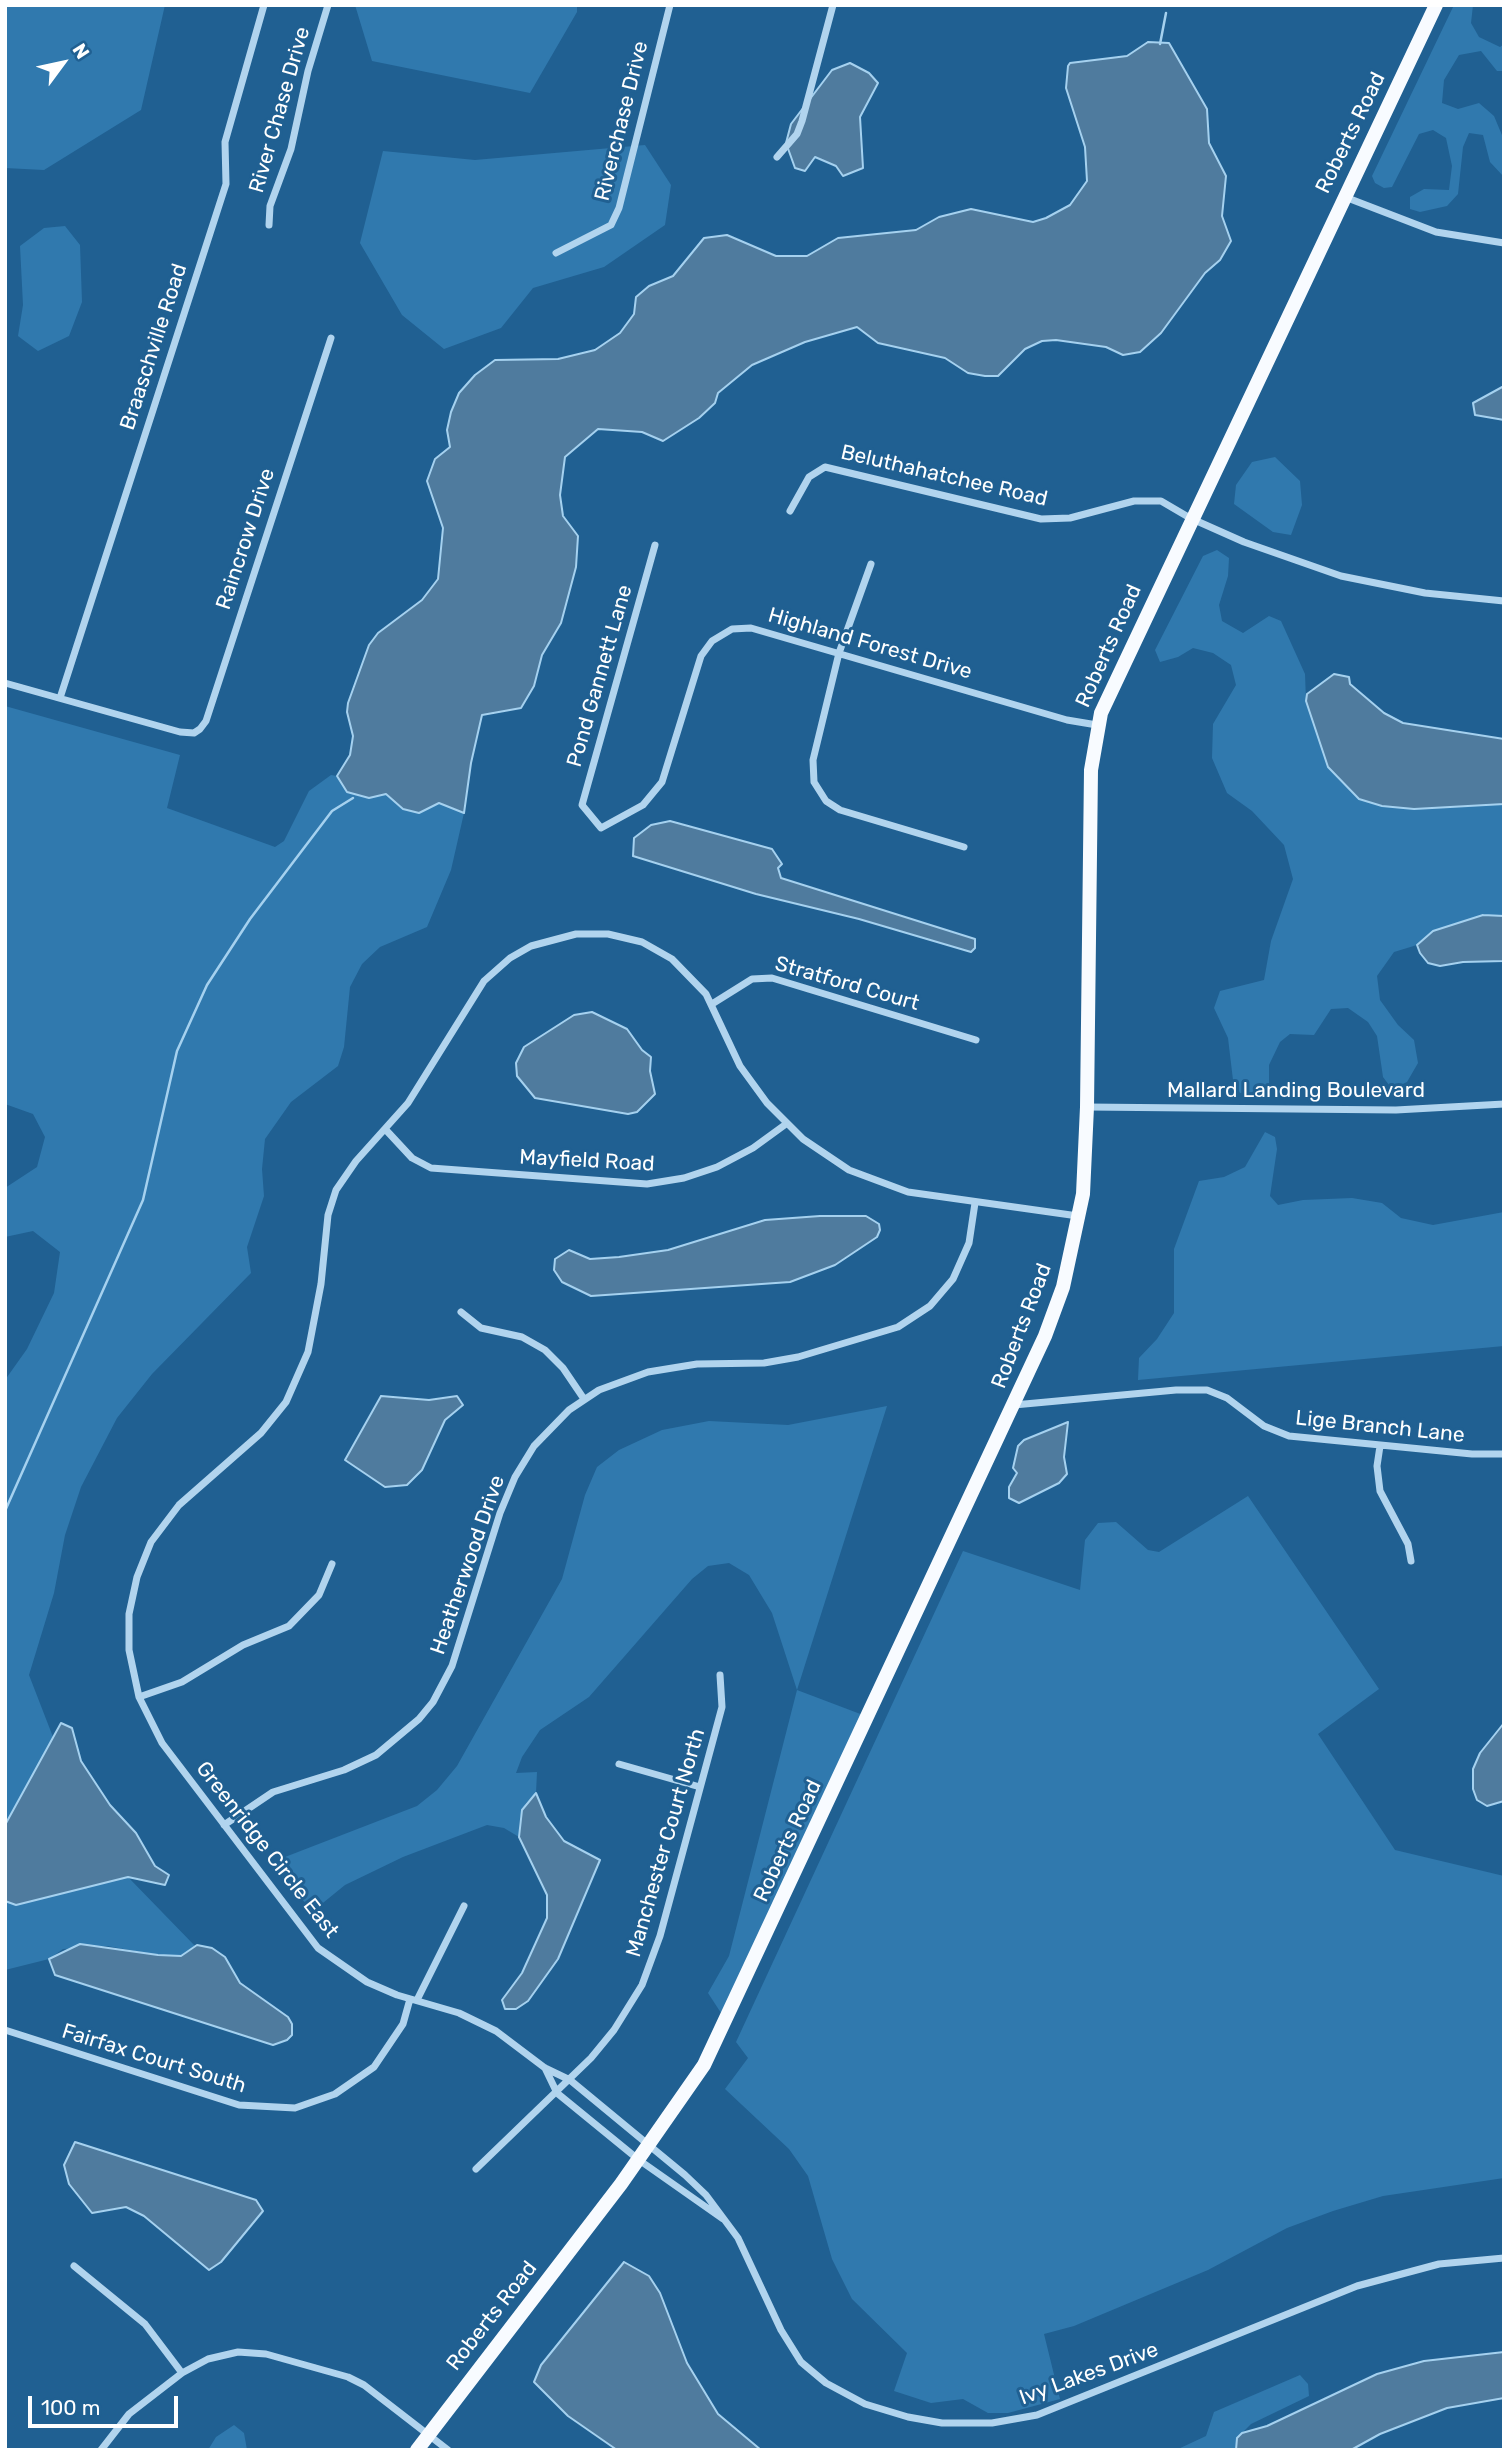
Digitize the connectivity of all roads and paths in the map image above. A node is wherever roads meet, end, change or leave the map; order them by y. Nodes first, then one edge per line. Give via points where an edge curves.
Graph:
1 (264, 5) edge
2 (328, 5) edge
3 (670, 5) edge
4 (833, 5) edge
5 (1436, 5) edge
6 (777, 157) dead end
7 (1345, 196) junction
8 (269, 225) dead end
9 (1504, 243) edge
10 (556, 253) dead end
11 (331, 338) dead end
12 (790, 511) dead end
13 (1190, 518) junction
14 (655, 545) dead end
15 (871, 564) dead end
16 (1504, 601) edge
17 (839, 653) junction
18 (5, 683) edge
19 (60, 698) junction
20 (1097, 725) junction
21 (587, 815) joint
22 (964, 847) dead end
23 (712, 1004) junction
24 (976, 1040) dead end
25 (1504, 1104) edge
26 (1087, 1107) junction
27 (786, 1124) junction
28 (386, 1130) junction
29 (975, 1203) junction
30 (1079, 1216) junction
31 (461, 1312) dead end
32 (584, 1399) junction
33 (1014, 1405) junction
34 (1380, 1446) junction
35 (1504, 1454) edge
36 (1411, 1562) dead end
37 (332, 1564) dead end
38 (720, 1675) dead end
39 (139, 1697) junction
40 (619, 1764) dead end
41 (700, 1787) junction
42 (224, 1825) junction
43 (464, 1906) dead end
44 (414, 1999) junction
45 (5, 2030) edge
46 (545, 2068) junction
47 (570, 2080) junction
48 (557, 2093) junction
49 (648, 2147) junction
50 (639, 2160) junction
51 (476, 2169) dead end
52 (727, 2221) junction
53 (1504, 2258) edge
54 (74, 2266) dead end
55 (182, 2373) junction
56 (428, 2435) junction
57 (101, 2450) edge
58 (417, 2450) edge
59 (448, 2450) edge

1 - 19 street, Braaschville Road via 225,142 226,184
2 - 8 street, River Chase Drive via 291,149 270,206
3 - 10 street, Riverchase Drive via 620,208 611,225
4 - 6 street via 802,121
5 - 7 main road, Roberts Road
7 - 9 street via 1436,232
7 - 13 main road, Roberts Road
11 - 19 street, Raincrow Drive via 206,721 194,733 180,732
12 - 13 street, Beluthahatchee Road via 814,472 832,467 1041,519 1070,518 1146,499 1161,501
13 - 16 street, Beluthahatchee Road via 1341,576 1425,593
13 - 20 main road, Roberts Road via 1109,689
14 - 21 street, Pond Gannett Lane via 582,806
15 - 17 street
17 - 20 street, Highland Forest Drive
17 - 21 street, Highland Forest Drive via 751,628 721,634 701,656 668,770 655,793 601,828
17 - 22 street via 813,760 819,792 840,810
18 - 19 street
20 - 26 main road, Roberts Road via 1091,770
23 - 24 street, Stratford Court via 752,979 772,978
23 - 27 street, Greenridge Circle East via 740,1066
23 - 28 street, Greenridge Circle East via 685,969 642,942 592,933 540,943 510,958 484,981
25 - 26 street, Mallard Landing Boulevard via 1396,1110
26 - 30 main road, Roberts Road
27 - 28 street, Mayfield Road via 717,1167 647,1184 431,1168 412,1158
27 - 29 street, Greenridge Circle East via 827,1157 860,1175 908,1192
28 - 39 street, Greenridge Circle East via 345,1175 333,1198 317,1311 301,1371 286,1402 261,1433 179,1505 158,1531 141,1565 128,1627
29 - 30 street, Greenridge Circle East
29 - 32 street, Heatherwood Drive via 970,1243 953,1279 930,1306 898,1327 764,1363 677,1366 648,1372
30 - 33 main road, Roberts Road via 1051,1322
31 - 32 street via 481,1328 522,1337 545,1350
32 - 42 street, Heatherwood Drive via 549,1429 515,1477 452,1666 419,1719 368,1759 272,1792
33 - 34 street, Lige Branch Lane via 1208,1390 1277,1432
33 - 49 main road, Roberts Road via 740,1994 704,2065
34 - 35 street, Lige Branch Lane
34 - 36 street via 1380,1491 1408,1544
37 - 39 street via 319,1595 289,1626 233,1651 182,1682
38 - 41 street, Manchester Court North via 722,1707
39 - 42 street, Greenridge Circle East via 162,1743
40 - 41 street
41 - 47 street, Manchester Court North via 642,1985 614,2030
42 - 44 street, Greenridge Circle East via 318,1948 367,1982
43 - 44 street, Fairfax Court South
44 - 45 street, Fairfax Court South via 397,2036 374,2067 335,2094 295,2108 239,2105
44 - 46 street, Greenridge Circle East via 496,2031
46 - 47 street, Greenridge Circle East
46 - 48 street, Greenridge Circle East
47 - 48 street, Manchester Court North
47 - 49 street, Greenridge Circle East
48 - 50 street, Greenridge Circle East
48 - 51 street, Manchester Court North
49 - 50 main road, Roberts Road
49 - 52 street, Ivy Lakes Drive via 706,2194
50 - 52 street, Ivy Lakes Drive
50 - 56 main road, Roberts Road
52 - 53 street, Ivy Lakes Drive via 781,2330 813,2374 840,2392 886,2411 926,2421 968,2424 1020,2419 1058,2408 1371,2282 1439,2264
54 - 55 street via 145,2324
55 - 56 street via 223,2354 266,2354 348,2377
55 - 57 street via 130,2414
56 - 58 main road, Roberts Road
56 - 59 street

